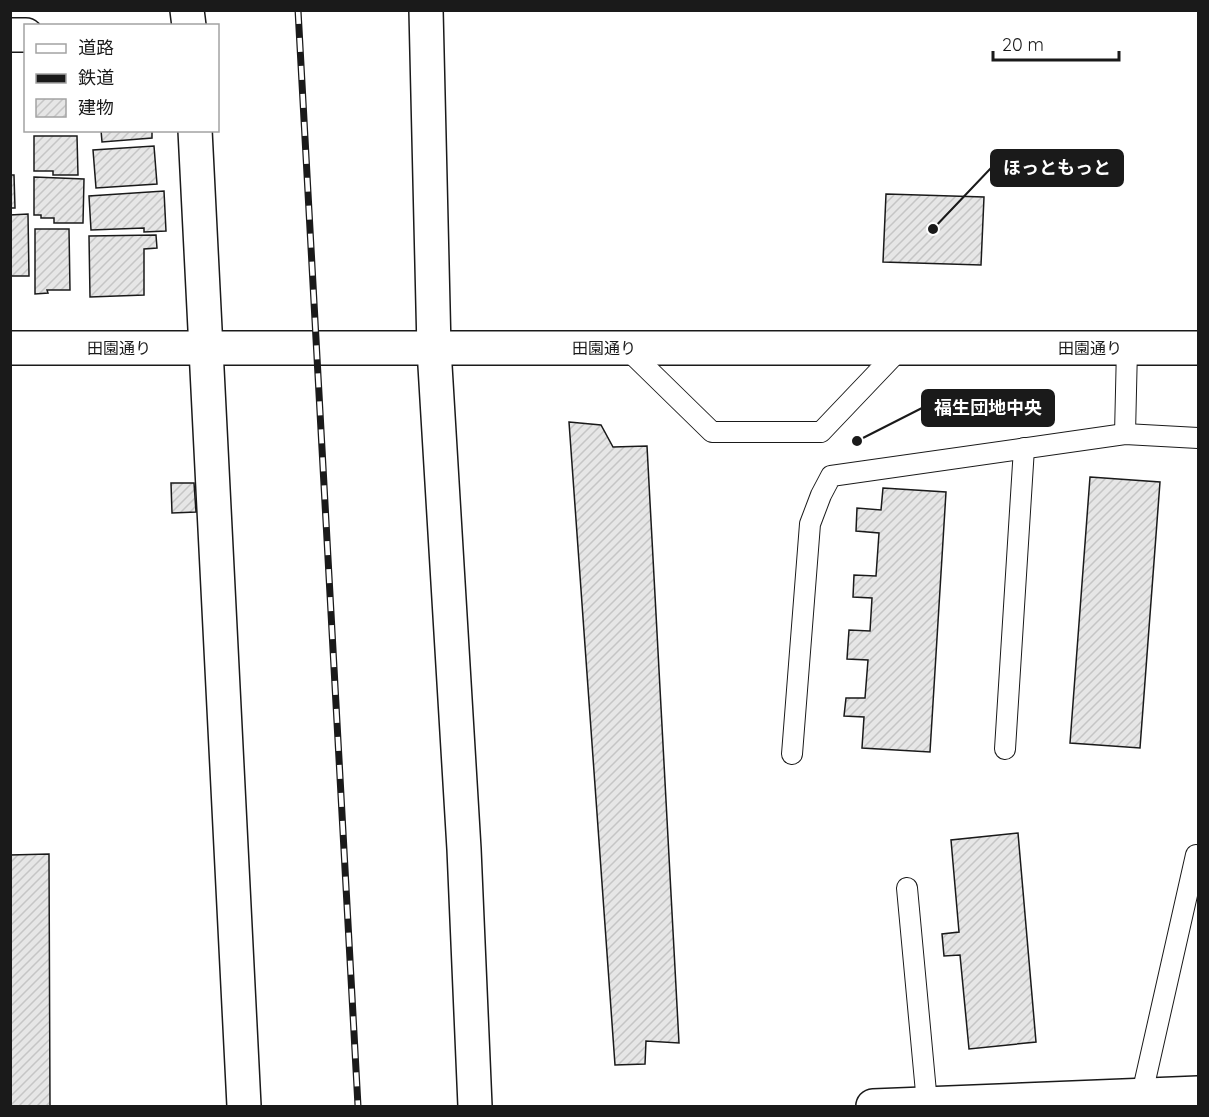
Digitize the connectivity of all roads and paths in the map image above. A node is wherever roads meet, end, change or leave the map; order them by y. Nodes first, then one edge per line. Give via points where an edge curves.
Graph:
1 (426, 10) edge
2 (195, 132) edge
3 (10, 348) edge
4 (206, 348) junction
5 (626, 348) junction
6 (901, 348) junction
7 (1127, 348) junction
8 (1198, 348) edge
9 (434, 349) junction
10 (1125, 434) junction
11 (1198, 438) edge
12 (1024, 448) junction
13 (1005, 749) dead end
14 (792, 754) dead end
15 (1196, 855) dead end
16 (907, 888) dead end
17 (1198, 1093) edge
18 (1142, 1094) junction
19 (927, 1103) junction
20 (244, 1107) edge
21 (475, 1107) edge
22 (873, 1107) edge

1 - 9 street
2 - 4 street
3 - 4 street, 田園通り
4 - 9 street, 田園通り
4 - 20 street
5 - 6 street, 田園通り
5 - 6 lane via 712,432 820,432
5 - 9 street, 田園通り
6 - 7 street, 田園通り
7 - 8 street, 田園通り
7 - 10 lane
9 - 21 street
10 - 11 lane
10 - 12 lane
12 - 13 lane
12 - 14 lane via 831,476 810,524
15 - 18 lane
16 - 19 lane
17 - 18 street
18 - 19 street
19 - 22 street

